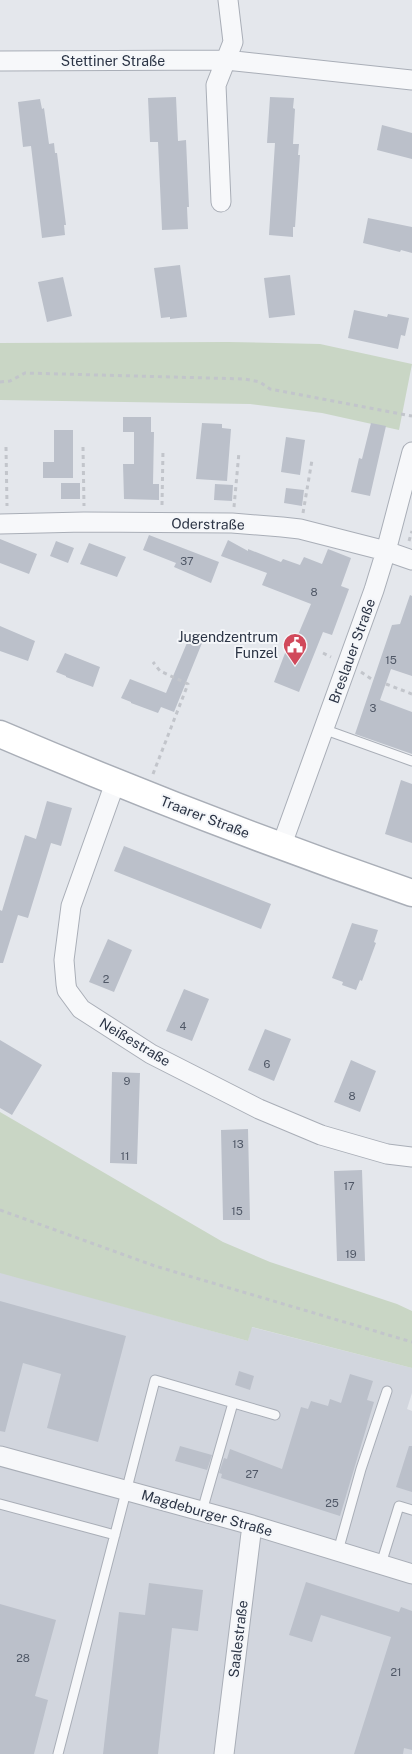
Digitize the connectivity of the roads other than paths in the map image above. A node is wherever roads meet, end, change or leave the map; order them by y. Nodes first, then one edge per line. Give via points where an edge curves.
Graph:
1 (228, 0) edge
2 (226, 60) junction
3 (0, 61) edge
4 (412, 80) edge
5 (221, 202) dead end
6 (412, 452) edge
7 (4, 524) edge
8 (386, 551) junction
9 (412, 560) edge
10 (324, 730) junction
11 (0, 734) edge
12 (412, 761) edge
13 (115, 783) junction
14 (281, 847) junction
15 (412, 893) edge
16 (412, 1158) edge
17 (387, 1391) dead end
18 (233, 1403) junction
19 (275, 1415) dead end
20 (0, 1456) edge
21 (127, 1490) junction
22 (0, 1504) edge
23 (412, 1510) edge
24 (202, 1511) junction
25 (252, 1525) junction
26 (115, 1535) junction
27 (338, 1551) junction
28 (381, 1564) junction
29 (412, 1574) edge
30 (58, 1754) edge
31 (224, 1754) edge

1 - 2 street via 233,42
2 - 3 street, Stettiner Straße
2 - 4 street, Stettiner Straße
2 - 5 street via 216,85
6 - 8 street, Breslauer Straße
7 - 8 street, Oderstraße via 232,523 300,529
8 - 9 street, Oderstraße
8 - 10 street, Breslauer Straße
10 - 12 lane
10 - 14 street, Breslauer Straße
11 - 13 street, Traarer Straße
13 - 14 street, Traarer Straße
13 - 16 street, Neißestraße via 70,906 64,960 66,984 81,1009 151,1054 259,1109 321,1135
14 - 15 street, Traarer Straße
17 - 27 lane
18 - 19 lane
18 - 21 lane via 155,1380
18 - 24 lane
20 - 21 street, Magdeburger Straße
21 - 24 street, Magdeburger Straße
21 - 26 lane
22 - 26 lane
23 - 28 lane via 399,1506
24 - 25 street, Magdeburger Straße
25 - 27 street, Magdeburger Straße
25 - 31 street, Saalestraße
26 - 30 lane
27 - 28 street, Magdeburger Straße
28 - 29 street, Magdeburger Straße

